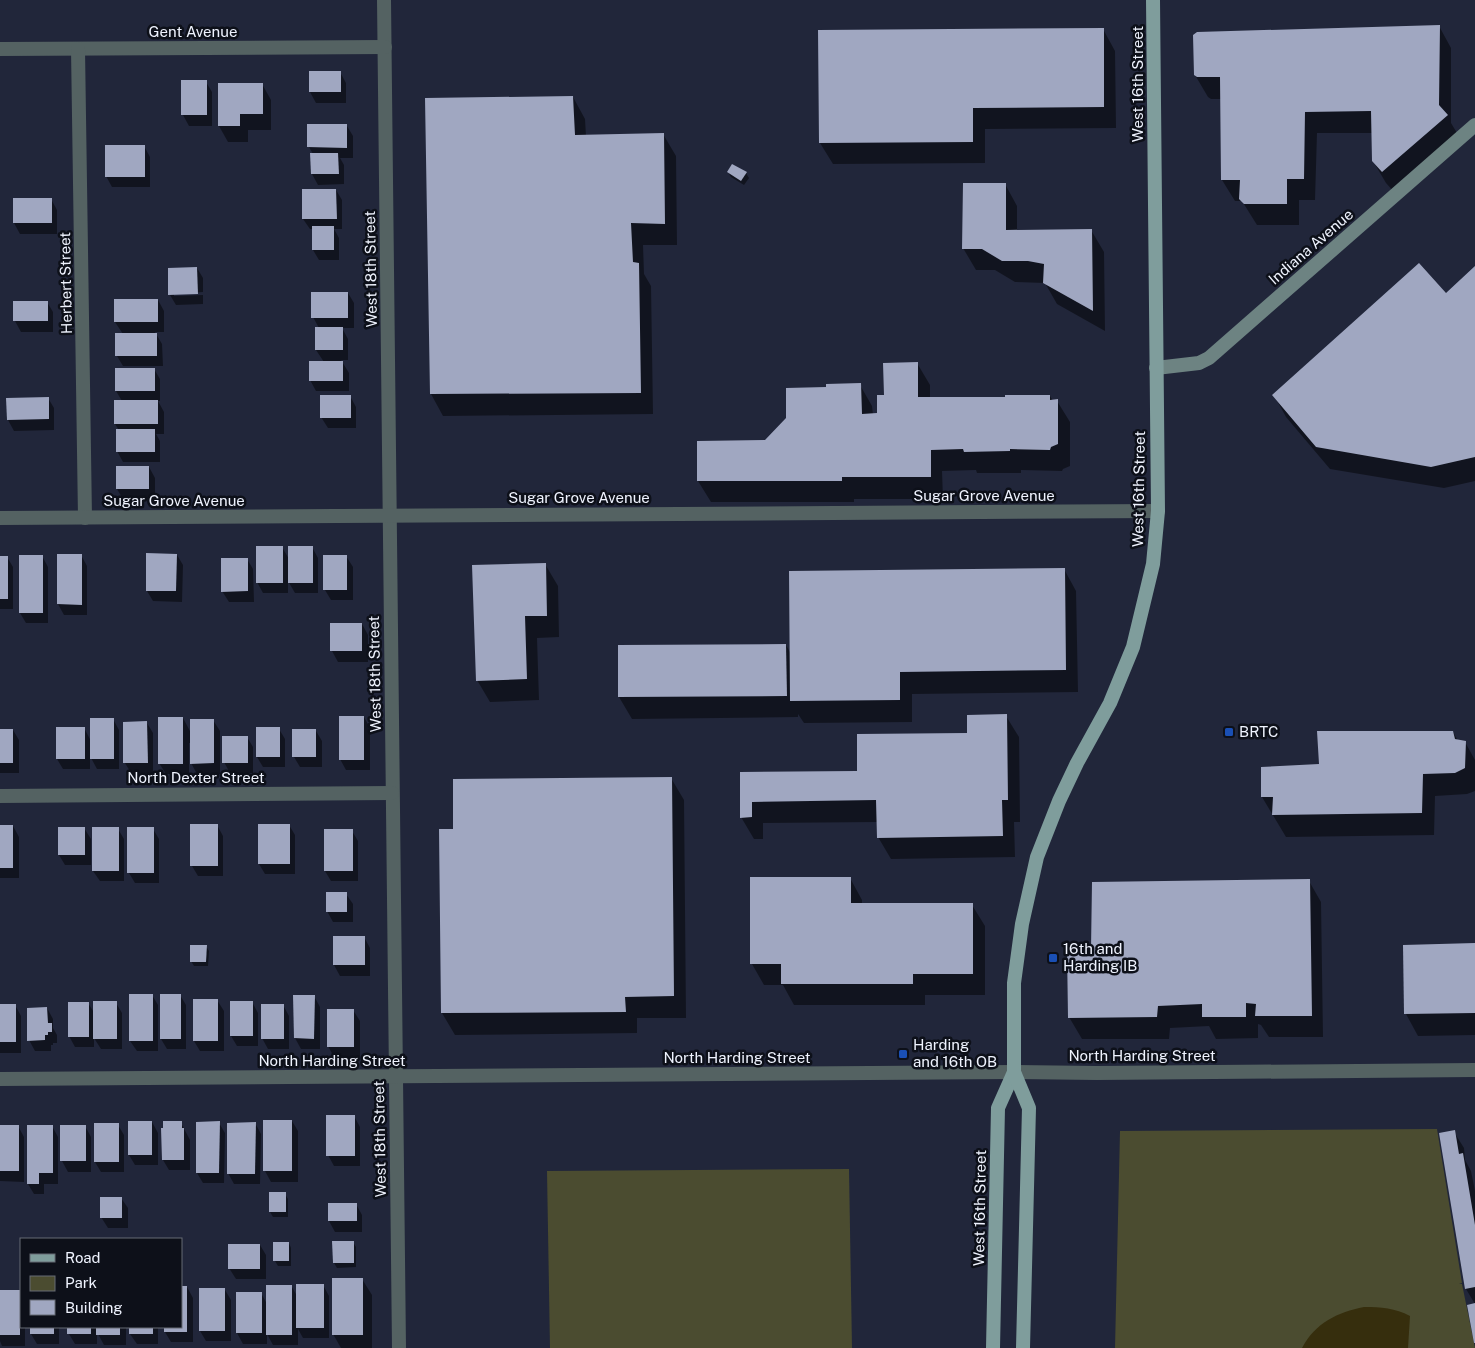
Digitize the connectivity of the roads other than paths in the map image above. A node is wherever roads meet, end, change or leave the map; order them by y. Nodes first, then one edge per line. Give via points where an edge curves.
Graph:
1 (384, 0) edge
2 (1154, 0) edge
3 (385, 47) junction
4 (78, 48) junction
5 (0, 49) edge
6 (1475, 126) edge
7 (1156, 368) junction
8 (1158, 511) junction
9 (389, 516) junction
10 (0, 518) edge
11 (85, 518) junction
12 (392, 793) junction
13 (0, 796) edge
14 (1475, 1070) edge
15 (1014, 1072) junction
16 (395, 1077) junction
17 (0, 1080) edge
18 (399, 1348) edge
19 (993, 1348) edge
20 (1023, 1348) edge

1 - 3 street, West 18th Street
2 - 7 main road, West 16th Street
3 - 4 street, Gent Avenue
3 - 9 street, West 18th Street
4 - 5 street, Gent Avenue
4 - 11 street, Herbert Street
6 - 7 main road, Indiana Avenue via 1209,358 1199,363
7 - 8 main road, West 16th Street
8 - 9 street, Sugar Grove Avenue
8 - 15 main road, West 16th Street via 1150,581 1128,664 1066,786 1037,857 1022,924 1014,983
9 - 11 street, Sugar Grove Avenue
9 - 12 street, West 18th Street
10 - 11 street, Sugar Grove Avenue
12 - 13 street, North Dexter Street
12 - 16 street, West 18th Street
14 - 15 street, North Harding Street
15 - 16 street, North Harding Street
15 - 19 main road, West 16th Street via 998,1108
15 - 20 main road, West 16th Street via 1029,1108
16 - 17 street, North Harding Street
16 - 18 street, West 18th Street

